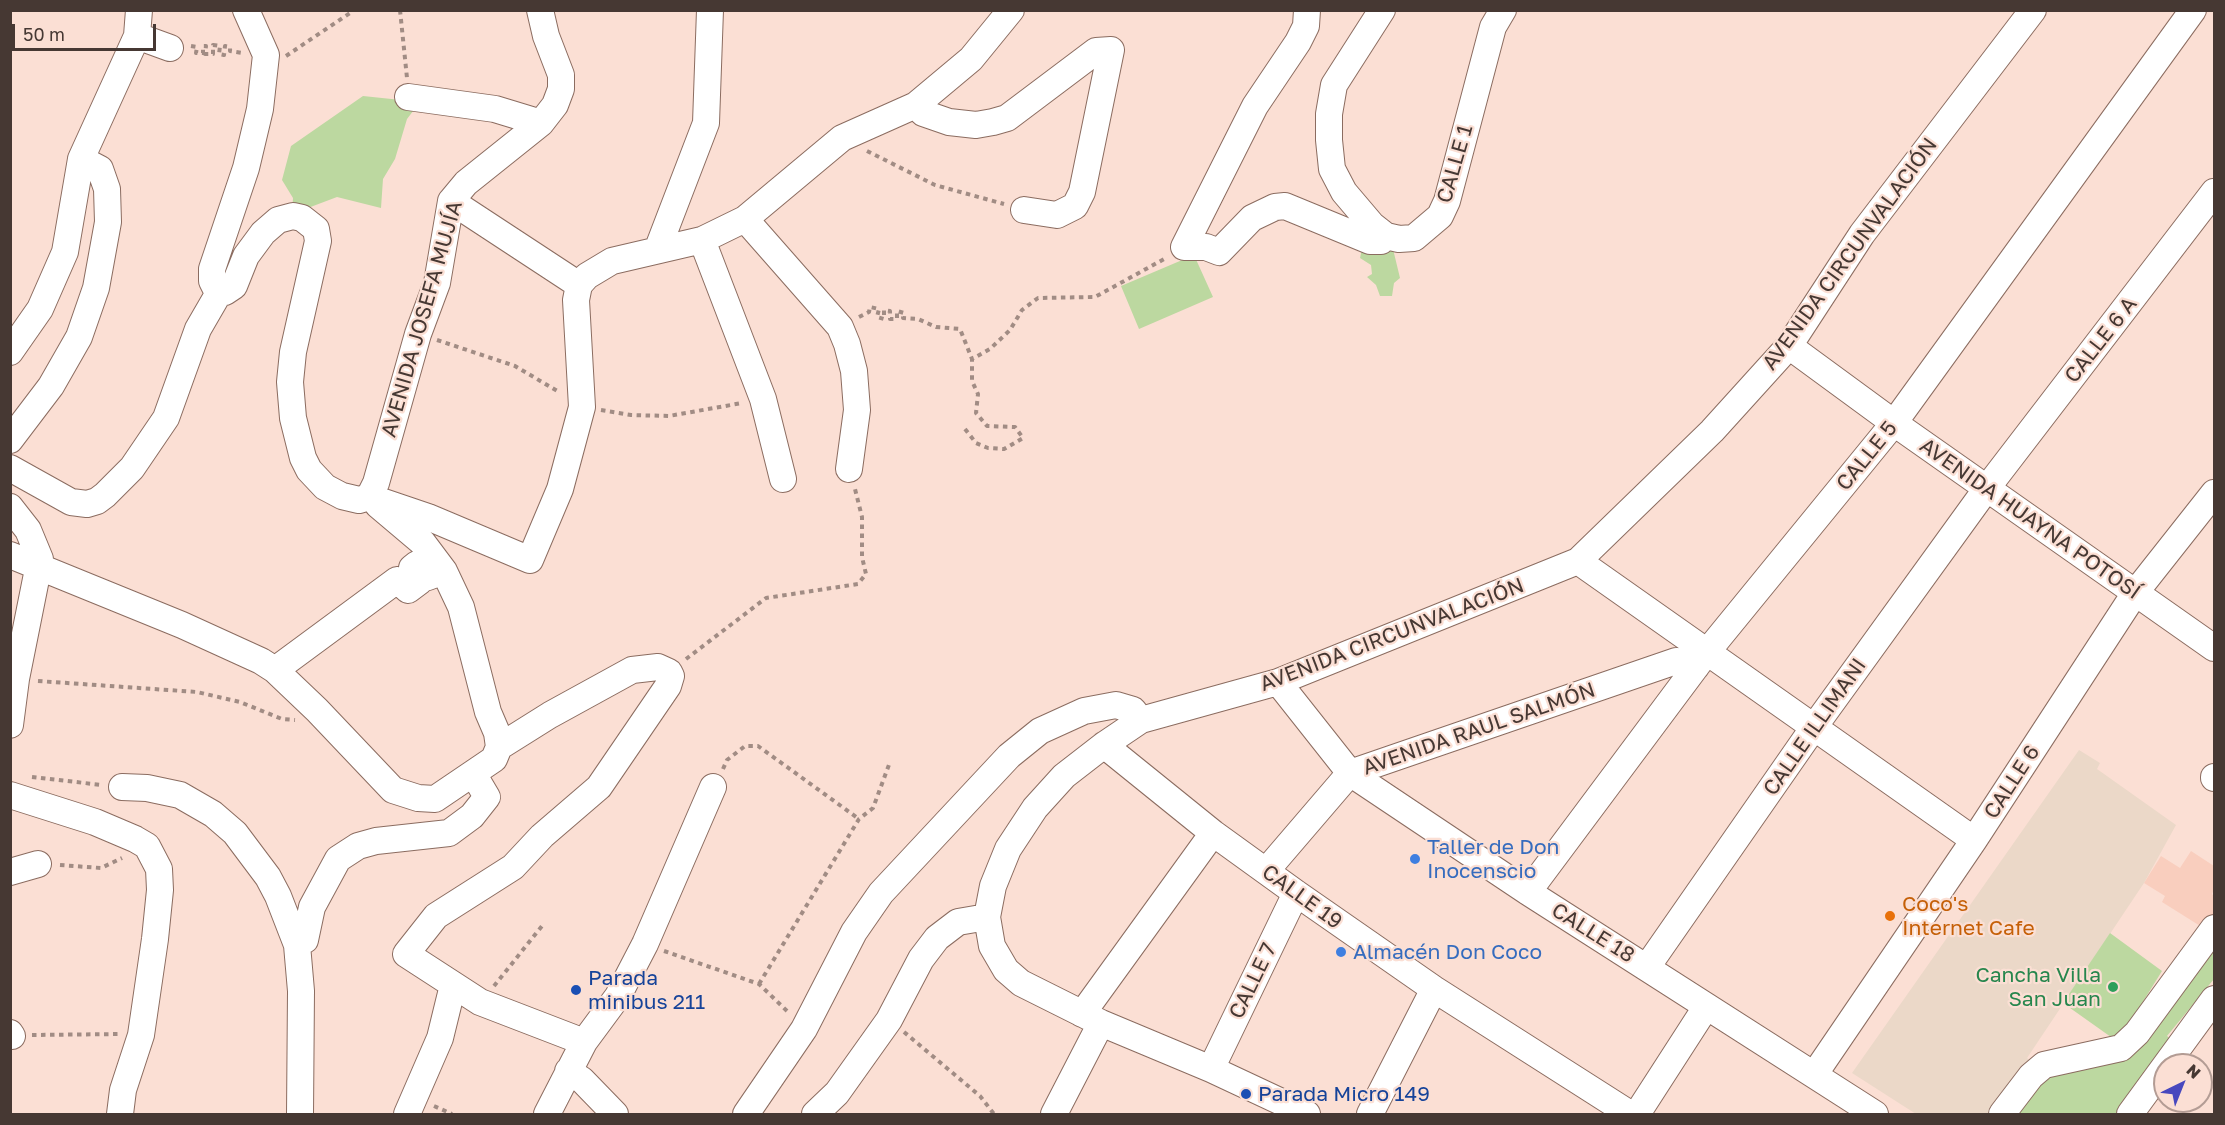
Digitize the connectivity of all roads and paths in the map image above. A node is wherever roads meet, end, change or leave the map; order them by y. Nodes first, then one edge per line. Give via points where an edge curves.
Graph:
1 (139, 10) edge
2 (246, 10) edge
3 (400, 10) edge
4 (540, 10) edge
5 (710, 10) edge
6 (1011, 10) edge
7 (1307, 10) edge
8 (1382, 10) edge
9 (1503, 10) edge
10 (2033, 10) edge
11 (2193, 10) edge
12 (350, 14) dead end
13 (137, 36) junction
14 (170, 48) joint
15 (266, 55) junction
16 (408, 97) joint
17 (916, 105) junction
18 (541, 123) junction
19 (842, 138) junction
20 (81, 159) junction
21 (2214, 192) edge
22 (451, 201) junction
23 (1024, 210) joint
24 (745, 219) junction
25 (1386, 236) junction
26 (702, 240) junction
27 (658, 248) junction
28 (1184, 248) junction
29 (579, 285) junction
30 (220, 291) junction
31 (840, 327) junction
32 (1789, 346) junction
33 (10, 352) edge
34 (972, 359) junction
35 (1894, 423) junction
36 (965, 429) dead end
37 (10, 440) edge
38 (10, 468) edge
39 (849, 469) joint
40 (783, 479) dead end
41 (1987, 488) junction
42 (2214, 493) edge
43 (369, 497) junction
44 (10, 507) edge
45 (10, 555) edge
46 (1578, 561) junction
47 (38, 568) junction
48 (444, 571) junction
49 (2135, 593) junction
50 (2214, 648) edge
51 (1702, 659) junction
52 (275, 670) junction
53 (669, 672) junction
54 (16, 679) junction
55 (1278, 682) junction
56 (317, 710) junction
57 (1141, 720) junction
58 (10, 725) edge
59 (1814, 727) junction
60 (1104, 745) junction
61 (500, 747) junction
62 (890, 762) dead end
63 (1350, 773) junction
64 (474, 775) junction
65 (16, 786) edge
66 (713, 786) joint
67 (122, 787) joint
68 (859, 819) junction
69 (1213, 833) junction
70 (1974, 840) junction
71 (147, 846) junction
72 (38, 864) joint
73 (1266, 871) junction
74 (10, 872) edge
75 (1528, 892) junction
76 (1296, 893) junction
77 (987, 917) junction
78 (542, 926) dead end
79 (2214, 928) edge
80 (645, 944) junction
81 (297, 945) junction
82 (1647, 967) junction
83 (759, 984) junction
84 (453, 985) junction
85 (1434, 989) junction
86 (2214, 1001) edge
87 (480, 1002) junction
88 (1706, 1007) junction
89 (1092, 1019) junction
90 (889, 1020) junction
91 (804, 1029) junction
92 (11, 1034) edge
93 (141, 1035) junction
94 (584, 1041) junction
95 (1211, 1069) junction
96 (568, 1071) junction
97 (1814, 1075) junction
98 (1301, 1113) edge
99 (120, 1114) edge
100 (300, 1114) edge
101 (407, 1114) edge
102 (547, 1114) edge
103 (615, 1114) edge
104 (746, 1114) edge
105 (816, 1114) edge
106 (994, 1114) edge
107 (1054, 1114) edge
108 (1370, 1114) edge
109 (1630, 1114) edge
110 (1637, 1114) edge
111 (1875, 1114) edge
112 (2002, 1114) edge
113 (2130, 1114) edge

1 - 13 street
2 - 15 street
3 - 16 path
4 - 18 street, AVENIDA JOSEFA MUJÍA via 561,75 555,105
5 - 27 street via 706,123
6 - 17 street via 971,59
7 - 28 street via 1306,26 1298,42 1255,106
8 - 25 street via 1334,85 1329,114 1332,169 1358,211
9 - 25 street, CALLE 1 via 1493,27 1440,216 1414,238
10 - 32 street, AVENIDA CIRCUNVALACIÓN via 1862,234
11 - 35 street, CALLE 5
12 - 15 path via 287,56
13 - 14 street
13 - 20 street
14 - 15 path via 170,43 185,52 185,45 197,47 196,53 203,53 206,45 205,54 213,54 213,45 220,46 219,54 224,55 225,46 230,51
15 - 30 street via 260,109 246,168 212,269 212,281
16 - 18 street via 495,109
17 - 19 street
17 - 23 street via 923,112 949,122 993,122 1007,118 1096,51 1111,50 1087,171 1075,206 1057,215
18 - 22 street, AVENIDA JOSEFA MUJÍA via 466,183
19 - 23 path via 935,184
19 - 24 street
20 - 33 street via 65,252 40,309
20 - 37 street via 100,169 107,189 108,222 96,288 79,337 63,366
21 - 41 street, CALLE 6 A
22 - 29 street
22 - 43 street, AVENIDA JOSEFA MUJÍA via 437,283
24 - 26 street
24 - 31 street
25 - 28 street, CALLE 1 via 1382,241 1370,242 1285,206 1252,218 1218,252 1206,247
26 - 27 street
26 - 40 street via 763,399
27 - 29 street via 612,261
28 - 34 path via 1095,297 1038,298 1022,310 1010,330 990,349
29 - 43 street via 576,300 582,406 560,489 530,560
30 - 38 street via 198,329 166,418 132,468 105,495 87,504 71,502
30 - 43 street via 234,286 246,256 278,220 302,218 316,230 318,241 293,352 293,418 303,458 325,487 359,501
31 - 34 path via 869,312 870,307 879,309 877,317 884,319 884,309 890,310 890,319 897,319 897,311 904,313 903,318 960,329
31 - 39 street via 854,371 857,410
32 - 35 street, AVENIDA HUAYNA POTOSÍ
32 - 46 street, AVENIDA CIRCUNVALACIÓN via 1712,431
34 - 36 path via 972,381 978,394 976,413 987,426 1015,427 1023,438 1004,449 988,448 976,443
35 - 41 street, AVENIDA HUAYNA POTOSÍ
35 - 51 street, CALLE 5
39 - 53 path via 862,517 866,574 858,584 766,598
41 - 49 street, AVENIDA HUAYNA POTOSÍ
41 - 59 street, CALLE ILLIMANI
42 - 49 street, CALLE 6
43 - 48 street via 423,543
44 - 47 street via 36,544
45 - 47 street
46 - 51 street
46 - 55 street, AVENIDA CIRCUNVALACIÓN
47 - 52 street via 182,625
47 - 54 street
48 - 52 street via 428,577 417,564 412,568 420,581 408,590 397,580
48 - 61 street via 461,606
49 - 50 street, AVENIDA HUAYNA POTOSÍ
49 - 70 street, CALLE 6
51 - 59 street
51 - 63 street, AVENIDA RAUL SALMÓN via 1676,662
51 - 75 street, CALLE 5
52 - 56 street
53 - 61 street via 658,667 632,670
53 - 84 street via 668,686 600,787 542,836 513,867 436,916 406,954
54 - 56 path via 197,692 240,702 282,719 303,721
54 - 58 street
55 - 57 street, AVENIDA CIRCUNVALACIÓN
55 - 63 street, CALLE 18
56 - 64 street via 393,790 435,799
57 - 60 street, AVENIDA CIRCUNVALACIÓN
57 - 91 street via 1133,710 1116,705 1084,711 1040,731 1009,756 881,893 854,932
59 - 70 street
59 - 82 street, CALLE ILLIMANI
60 - 69 street, CALLE 19
60 - 77 street, AVENIDA CIRCUNVALACIÓN via 1064,776 1035,808 1008,849 993,886
61 - 64 street via 494,759
62 - 68 path via 873,808
63 - 73 street, AVENIDA RAUL SALMÓN
63 - 75 street, CALLE 18
64 - 81 street via 487,797 472,816 449,833 376,841 358,846 338,859 312,907 304,940
65 - 67 path
65 - 71 street
66 - 68 path via 727,760 751,745 758,746
66 - 80 street
67 - 81 street via 180,795 213,814 235,833 268,877
68 - 83 path
69 - 73 street, CALLE 19
69 - 89 street
70 - 97 street, CALLE 6
71 - 72 path via 101,868
71 - 93 street via 159,869 160,890
72 - 74 street
73 - 76 street, CALLE 19
75 - 82 street, CALLE 18
76 - 85 street, CALLE 19
76 - 95 street, CALLE 7
77 - 89 street, AVENIDA CIRCUNVALACIÓN via 992,946 1006,970 1021,983
77 - 90 street via 958,922 945,930 921,959
78 - 87 path
79 - 112 street via 2137,1033 2121,1048 2044,1065
80 - 83 path
80 - 94 street via 618,996
81 - 100 street via 301,992
82 - 88 street, CALLE 18
83 - 91 path
84 - 87 street
84 - 101 street via 440,1038
85 - 108 street
85 - 109 street, CALLE 19
86 - 113 street
87 - 94 street
88 - 97 street, CALLE 18
88 - 110 street
89 - 95 street, AVENIDA CIRCUNVALACIÓN
89 - 107 street
90 - 105 street via 837,1093
90 - 106 path via 980,1096
91 - 104 street
92 - 93 path
93 - 99 street via 123,1090
94 - 96 street
95 - 98 street, AVENIDA CIRCUNVALACIÓN
96 - 102 street
96 - 103 street
97 - 111 street, CALLE 18

